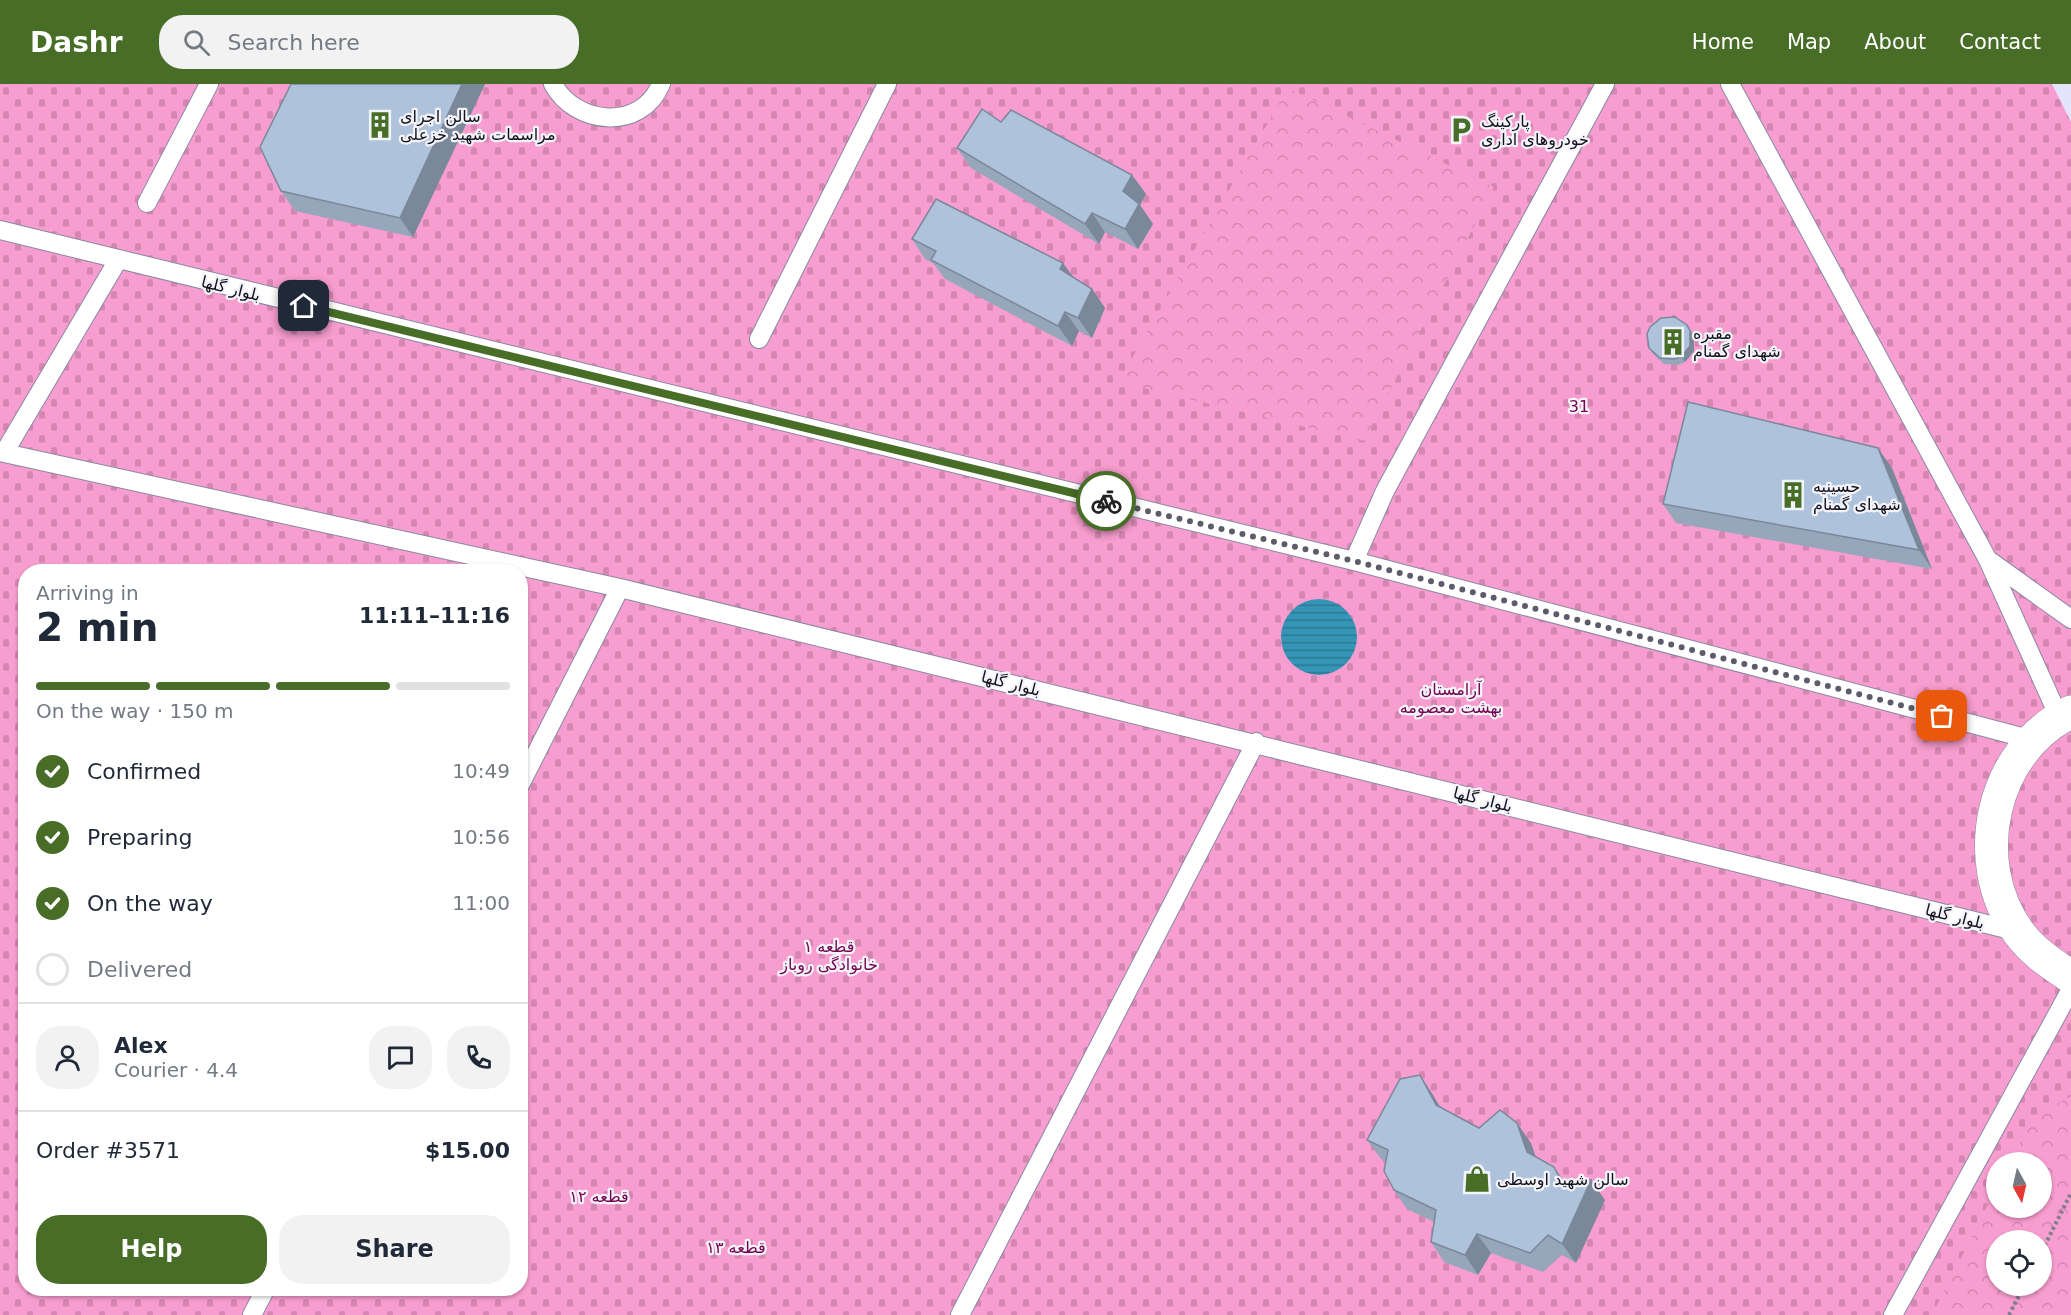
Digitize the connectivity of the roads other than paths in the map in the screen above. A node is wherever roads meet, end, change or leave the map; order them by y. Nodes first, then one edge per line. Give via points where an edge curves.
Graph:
1 (209, 84) edge
2 (553, 84) edge
3 (661, 84) edge
4 (886, 84) edge
5 (1605, 84) edge
6 (1730, 84) edge
7 (147, 203) dead end
8 (0, 230) edge
9 (118, 260) junction
10 (759, 339) dead end
11 (2, 452) edge
12 (1988, 560) junction
13 (1354, 561) junction
14 (511, 564) edge
15 (528, 568) edge
16 (620, 588) junction
17 (2071, 619) edge
18 (2065, 715) edge
19 (2033, 740) junction
20 (1256, 742) junction
21 (528, 769) edge
22 (2019, 932) junction
23 (2071, 977) edge
24 (2071, 989) edge
25 (262, 1296) edge
26 (252, 1315) edge
27 (960, 1315) edge
28 (1893, 1315) edge

1 - 7 lane
2 - 3 lane via 559,96 574,109 592,117 612,119 647,103
4 - 10 lane
5 - 13 lane via 1385,491
6 - 12 lane
8 - 9 lane, بلوار گلها
9 - 11 lane
9 - 13 lane, بلوار گلها
11 - 14 lane, بلوار گلها
12 - 17 lane
12 - 18 lane
13 - 19 lane, بلوار گلها
15 - 16 lane, بلوار گلها
16 - 20 lane, بلوار گلها
16 - 21 lane
18 - 19 main road
19 - 22 main road via 2012,767 1997,799 1991,833 1992,868 2002,902
20 - 22 lane, بلوار گلها
20 - 27 lane
22 - 23 main road via 2044,960
24 - 28 lane
25 - 26 lane

